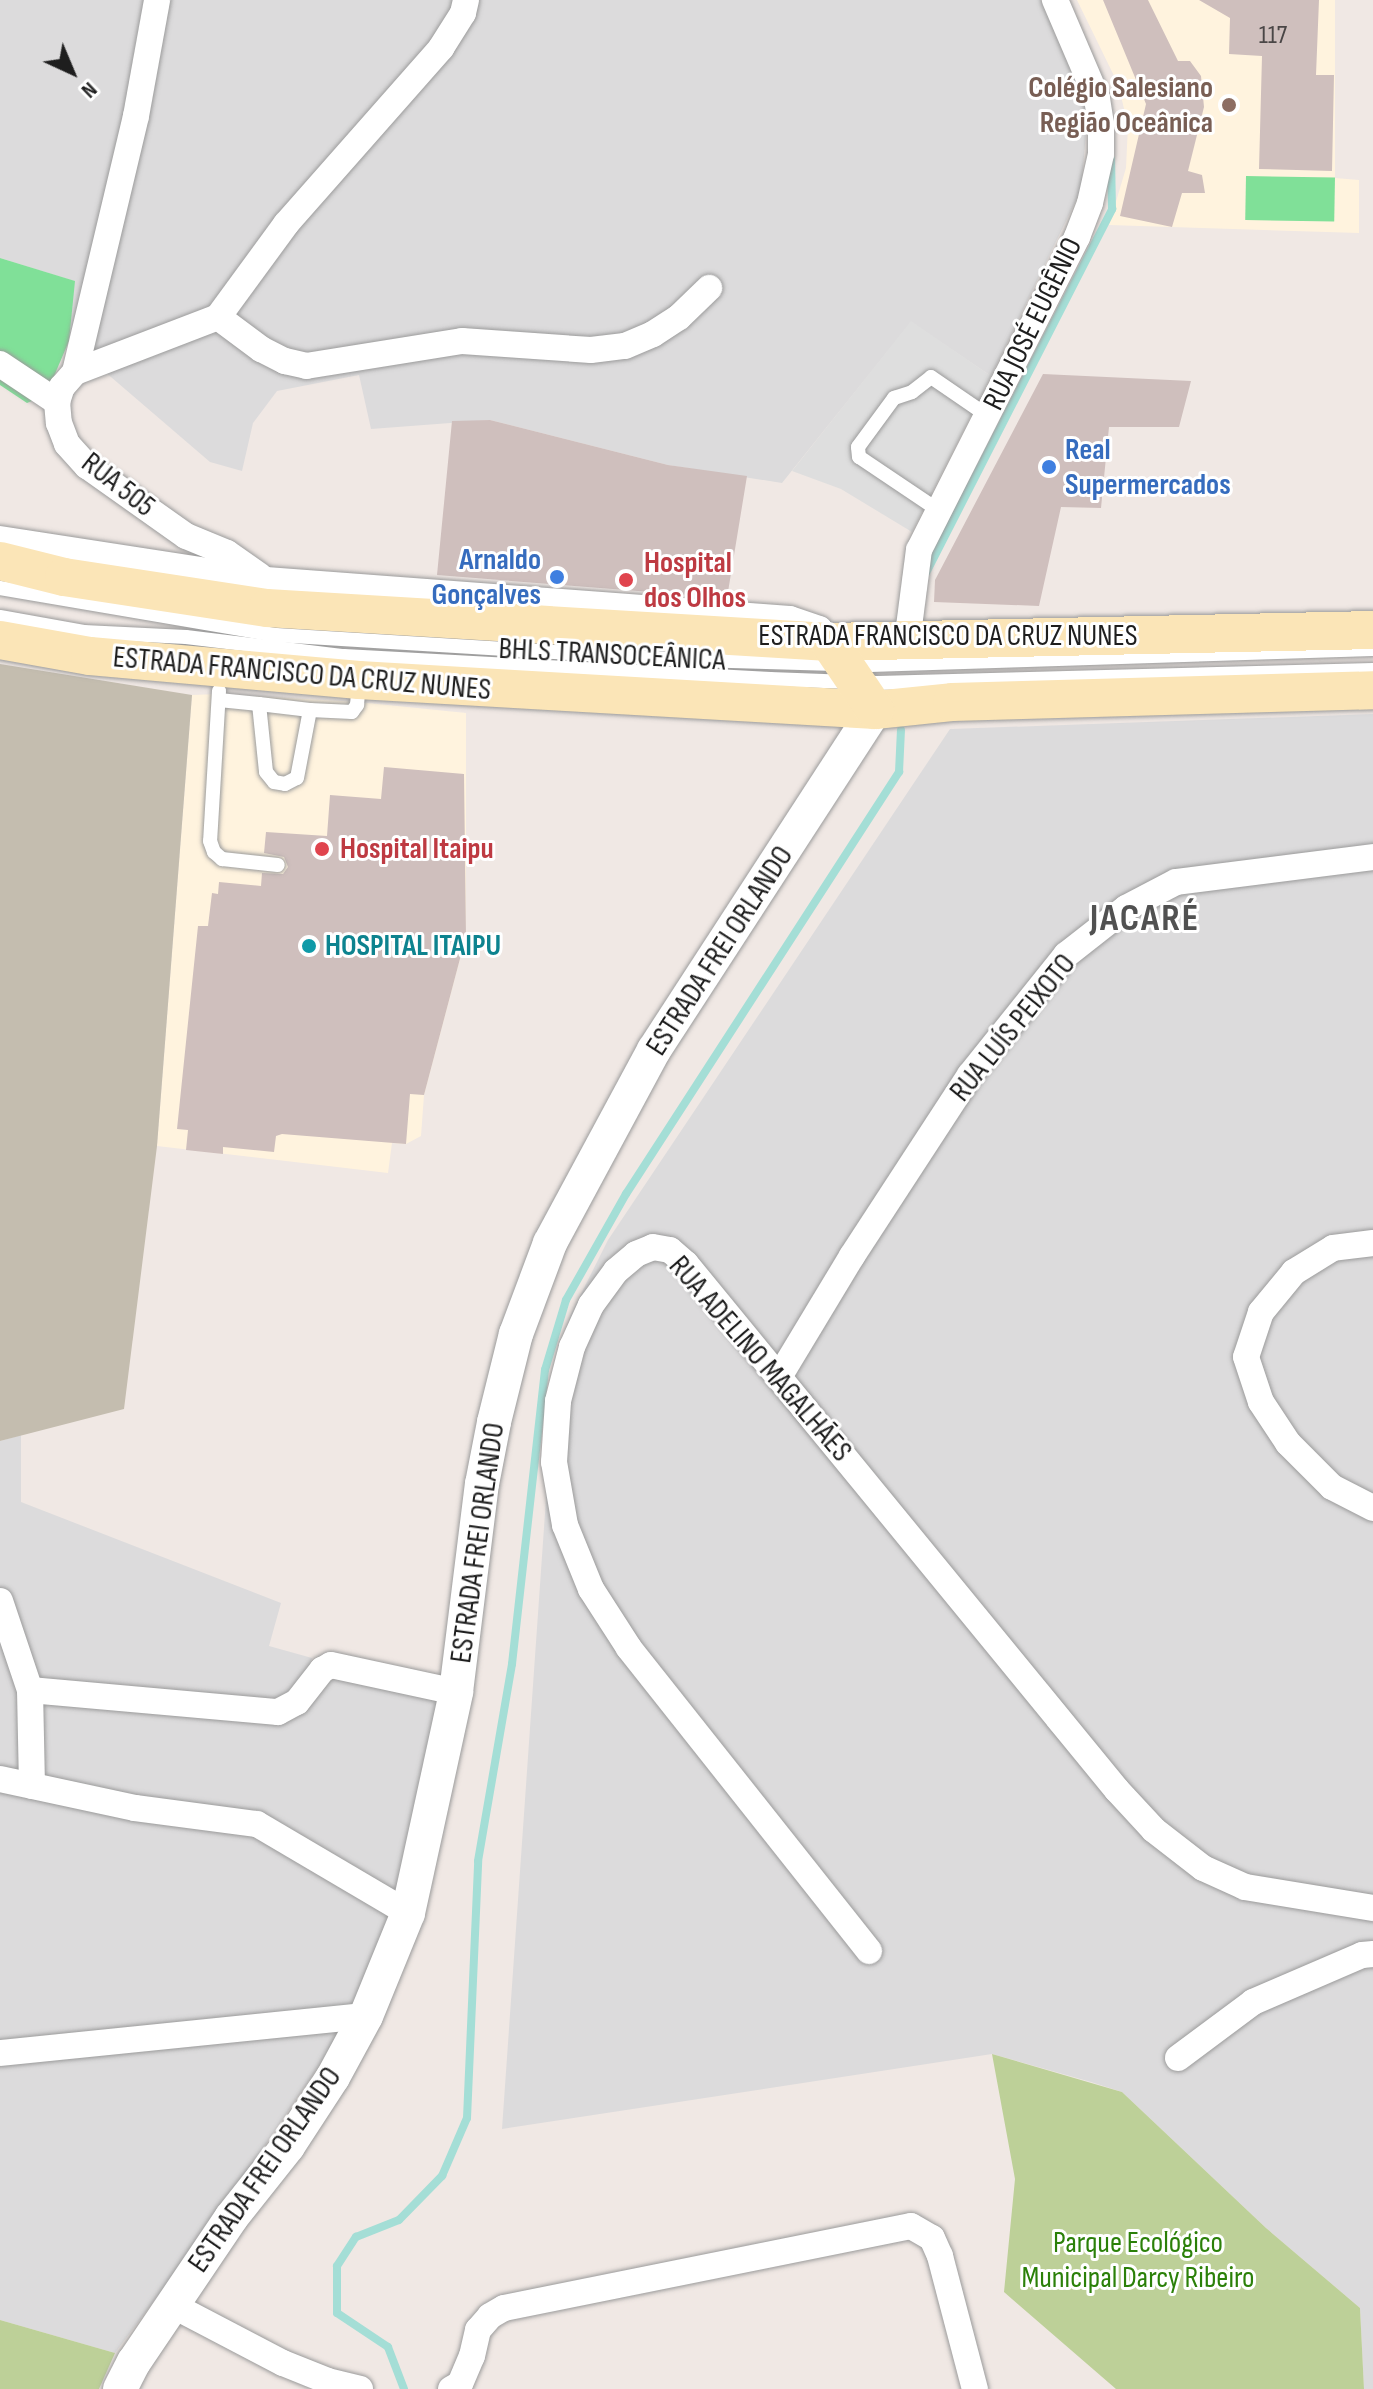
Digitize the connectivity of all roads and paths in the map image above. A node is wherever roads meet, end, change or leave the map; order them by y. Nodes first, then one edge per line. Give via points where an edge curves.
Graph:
1 (157, 0) edge
2 (466, 0) edge
3 (1055, 0) edge
4 (709, 288) dead end
5 (218, 317) junction
6 (0, 364) edge
7 (75, 372) junction
8 (57, 402) junction
9 (988, 416) junction
10 (938, 510) junction
11 (0, 539) edge
12 (0, 561) edge
13 (266, 580) junction
14 (0, 588) edge
15 (0, 617) edge
16 (1373, 630) edge
17 (0, 640) edge
18 (907, 642) junction
19 (1373, 649) edge
20 (1373, 670) edge
21 (851, 675) junction
22 (359, 680) junction
23 (220, 683) junction
24 (1373, 690) edge
25 (259, 704) junction
26 (310, 710) junction
27 (1373, 857) edge
28 (278, 865) dead end
29 (1373, 1243) edge
30 (779, 1377) junction
31 (1373, 1508) edge
32 (0, 1601) edge
33 (30, 1690) junction
34 (456, 1692) junction
35 (0, 1779) edge
36 (32, 1786) junction
37 (1373, 1908) edge
38 (408, 1913) junction
39 (869, 1951) dead end
40 (1373, 1954) edge
41 (366, 2016) junction
42 (0, 2053) edge
43 (1178, 2058) dead end
44 (172, 2305) junction
45 (120, 2389) edge
46 (360, 2389) edge
47 (451, 2389) edge
48 (975, 2389) edge

1 - 7 street via 136,116
2 - 5 street via 441,48 286,224
3 - 9 street, RUA JOSÉ EUGÊNIO via 1097,98 1101,154 1077,237
4 - 5 street via 653,334 625,346 591,350 462,341 306,366 261,349
5 - 7 street
6 - 8 street
7 - 8 street
8 - 13 street, RUA 505 via 67,444 87,466 186,536 227,553
9 - 10 street, RUA JOSÉ EUGÊNIO
9 - 10 lane via 931,377 894,398 858,447 859,457
10 - 18 street, RUA JOSÉ EUGÊNIO via 919,550
11 - 13 street
12 - 21 main road, ESTRADA FRANCISCO DA CRUZ NUNES via 64,577 267,608
13 - 21 street via 443,586 790,619 819,629
14 - 21 lane, BHLS TRANSOCEÂNICA via 276,635
15 - 21 lane, BHLS TRANSOCEÂNICA via 84,632 186,637 344,656
16 - 18 main road, ESTRADA FRANCISCO DA CRUZ NUNES
17 - 23 main road, ESTRADA FRANCISCO DA CRUZ NUNES
18 - 21 main road, ESTRADA FRANCISCO DA CRUZ NUNES
19 - 21 lane, BHLS TRANSOCEÂNICA
20 - 21 lane, BHLS TRANSOCEÂNICA
21 - 22 main road, ESTRADA FRANCISCO DA CRUZ NUNES
21 - 24 main road, ESTRADA FRANCISCO DA CRUZ NUNES via 952,702
21 - 34 street, ESTRADA FREI ORLANDO via 550,1243 516,1334 494,1422
22 - 23 main road, ESTRADA FRANCISCO DA CRUZ NUNES
22 - 26 lane via 352,712
23 - 25 lane
23 - 28 lane via 210,841 222,859
25 - 26 lane
25 - 26 lane via 266,772 274,782 285,784 297,778
27 - 30 street, RUA LUÍS PEIXOTO via 1176,882 1126,908 1066,955 970,1075
29 - 31 street via 1333,1248 1294,1272 1261,1312 1246,1357 1261,1402 1288,1443 1332,1487
30 - 37 street, RUA ADELINO MAGALHÃES via 1154,1830 1203,1868 1245,1887
30 - 39 street, RUA ADELINO MAGALHÃES via 686,1264 670,1250 653,1247 616,1271 591,1305 572,1347 558,1401 554,1462 565,1525 591,1589 629,1648
32 - 33 street
33 - 34 street via 278,1712 297,1702 331,1665
33 - 36 street
34 - 38 street, ESTRADA FREI ORLANDO
35 - 36 street
36 - 38 street via 135,1808 257,1824
38 - 41 street, ESTRADA FREI ORLANDO
40 - 43 street via 1253,2002
41 - 42 street
41 - 44 street, ESTRADA FREI ORLANDO via 288,2146
44 - 45 street, ESTRADA FREI ORLANDO
44 - 46 street via 283,2363
47 - 48 street via 460,2384 478,2330 504,2308 911,2226 932,2238 940,2256

